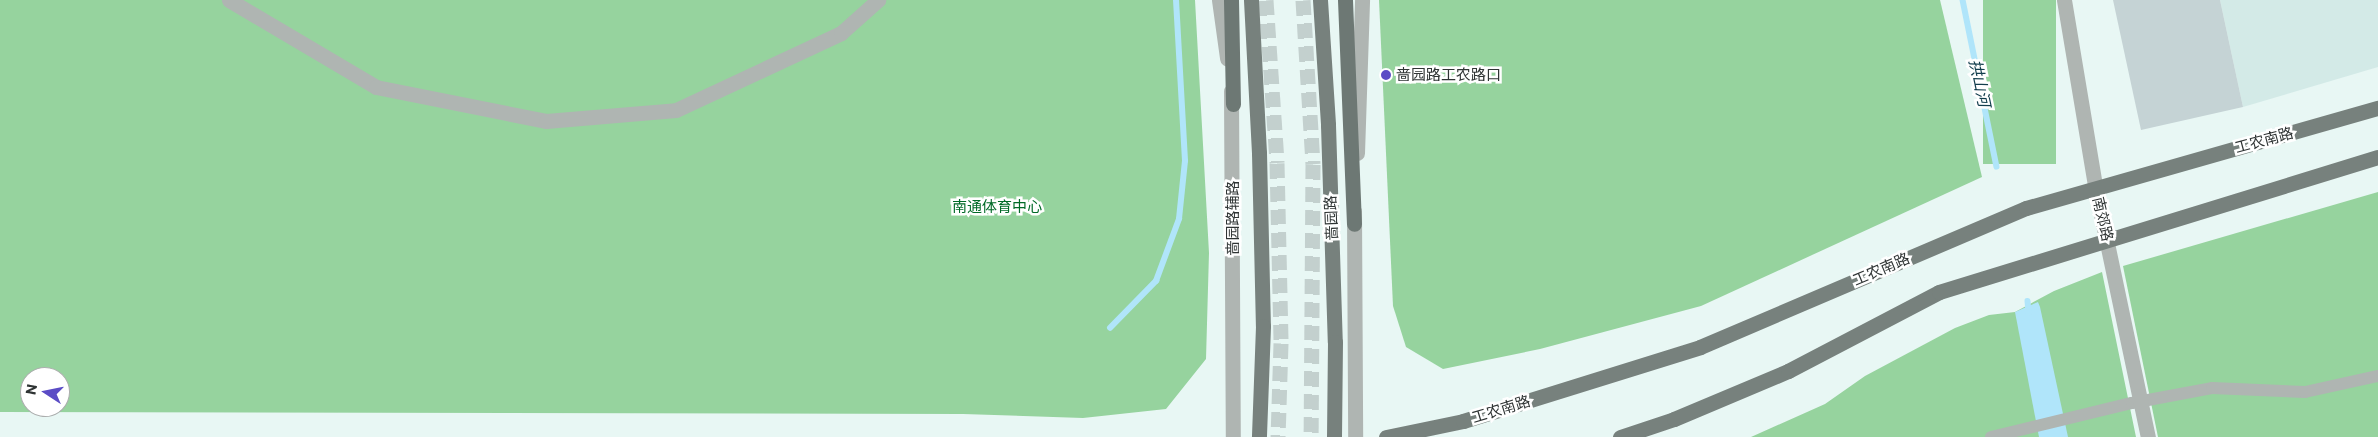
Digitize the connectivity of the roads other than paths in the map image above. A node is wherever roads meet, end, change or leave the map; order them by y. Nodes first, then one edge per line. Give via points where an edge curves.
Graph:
1 (229, 0) edge
2 (878, 0) edge
3 (1219, 0) edge
4 (1231, 0) edge
5 (1250, 0) edge
6 (1320, 0) edge
7 (1345, 0) edge
8 (1362, 0) edge
9 (2064, 0) edge
10 (1233, 104) junction
11 (2378, 108) edge
12 (2378, 157) edge
13 (2095, 186) junction
14 (1354, 224) junction
15 (2107, 238) junction
16 (2378, 376) edge
17 (1233, 437) edge
18 (1260, 437) edge
19 (1334, 437) edge
20 (1355, 437) edge
21 (1386, 437) edge
22 (1620, 437) edge
23 (1991, 437) edge
24 (2148, 437) edge

1 - 2 street via 376,86 546,121 676,110 841,33
3 - 10 street, 啬园路辅路
4 - 10 highway
5 - 18 main road via 1263,326
6 - 19 main road, 啬园路 via 1328,125 1335,342
7 - 14 highway
8 - 14 street
9 - 13 street, 南郊路
10 - 17 street, 啬园路辅路
11 - 13 main road, 工农南路
12 - 15 main road
13 - 15 street, 南郊路
13 - 21 main road, 工农南路 via 1992,221 1700,347 1463,421
14 - 20 street
15 - 22 main road via 1939,292 1788,371 1674,419
15 - 24 street, 南郊路
16 - 23 street via 2305,392 2212,388

